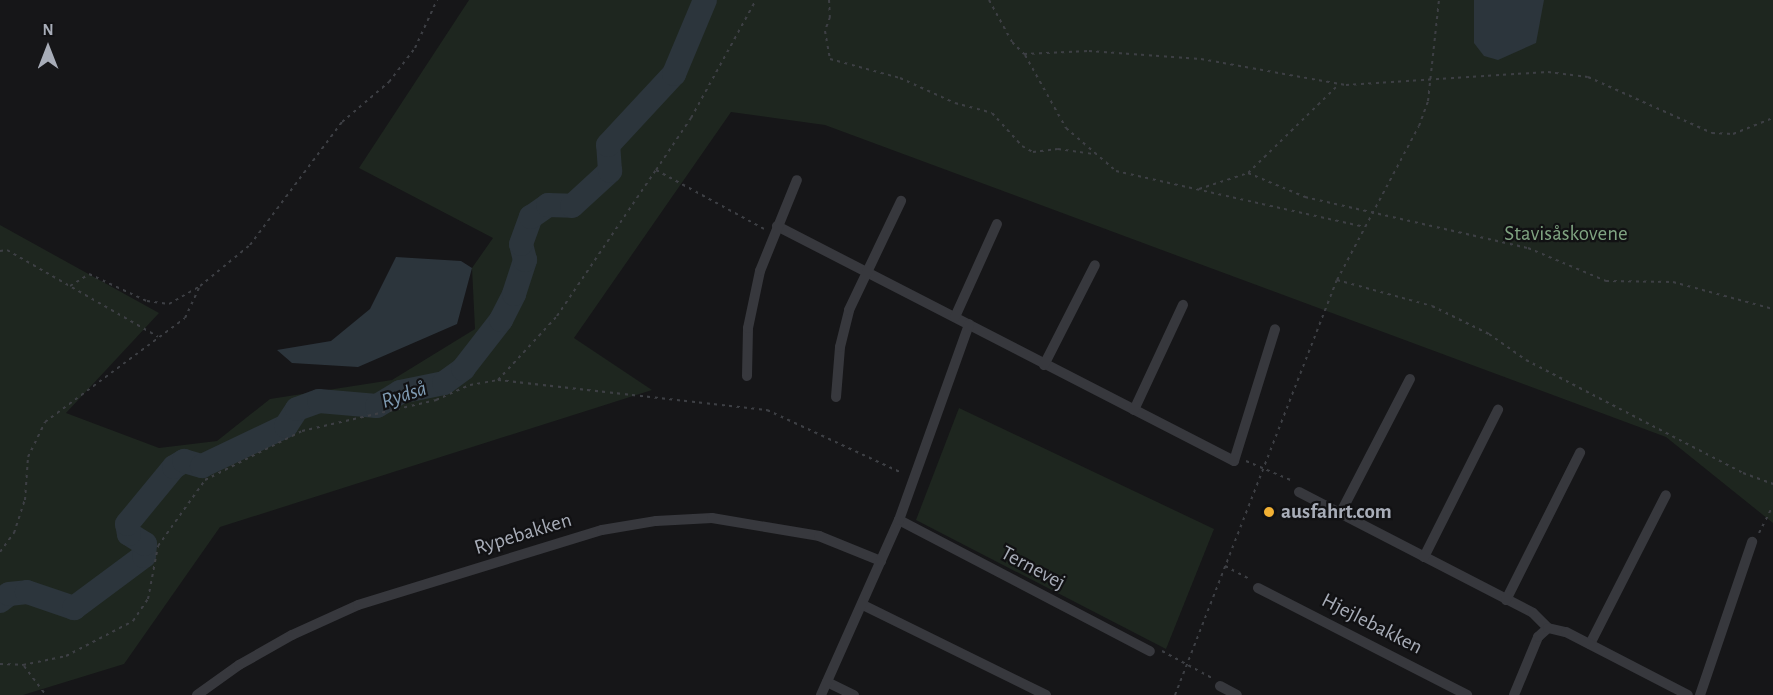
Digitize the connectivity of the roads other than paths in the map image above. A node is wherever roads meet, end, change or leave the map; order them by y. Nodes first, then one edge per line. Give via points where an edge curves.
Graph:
1 (797, 180) dead end
2 (901, 201) dead end
3 (997, 224) dead end
4 (776, 230) junction
5 (1095, 265) dead end
6 (866, 271) junction
7 (1183, 305) dead end
8 (955, 317) junction
9 (969, 324) junction
10 (1275, 329) dead end
11 (1044, 365) junction
12 (747, 375) dead end
13 (1410, 379) dead end
14 (836, 397) dead end
15 (1134, 410) junction
16 (1498, 410) dead end
17 (1580, 453) dead end
18 (1299, 492) road end
19 (1666, 495) dead end
20 (1340, 514) junction
21 (899, 520) junction
22 (1752, 542) road end
23 (1424, 557) junction
24 (881, 561) junction
25 (1258, 588) road end
26 (1506, 600) junction
27 (863, 605) junction
28 (1548, 628) junction
29 (1590, 644) junction
30 (1150, 651) road end
31 (827, 682) junction
32 (1220, 686) road end
33 (197, 695) edge
34 (821, 695) edge
35 (854, 695) edge
36 (1046, 695) edge
37 (1237, 695) edge
38 (1467, 695) edge
39 (1514, 695) edge
40 (1688, 695) edge
41 (1700, 695) edge

1 - 4 street
2 - 6 street
3 - 8 street
4 - 6 street
4 - 12 street via 760,271 748,327
5 - 11 street
6 - 8 street
6 - 14 street via 842,338
7 - 15 street
8 - 9 street
9 - 11 street
9 - 21 street
10 - 15 street via 1234,461
11 - 15 street
13 - 20 street
16 - 23 street
17 - 26 street
18 - 20 street
19 - 29 street
20 - 23 street
21 - 24 street
21 - 30 street, Ternevej
22 - 41 street
23 - 26 street
24 - 27 street
24 - 33 street, Rypebakken via 819,536 712,518 656,521 602,530 358,605 274,645
25 - 38 street, Hjejlebakken
26 - 28 street via 1533,613
27 - 31 street
27 - 36 street
28 - 29 street via 1557,628
28 - 39 street via 1538,637
29 - 40 street
31 - 34 street
31 - 35 street
32 - 37 street

